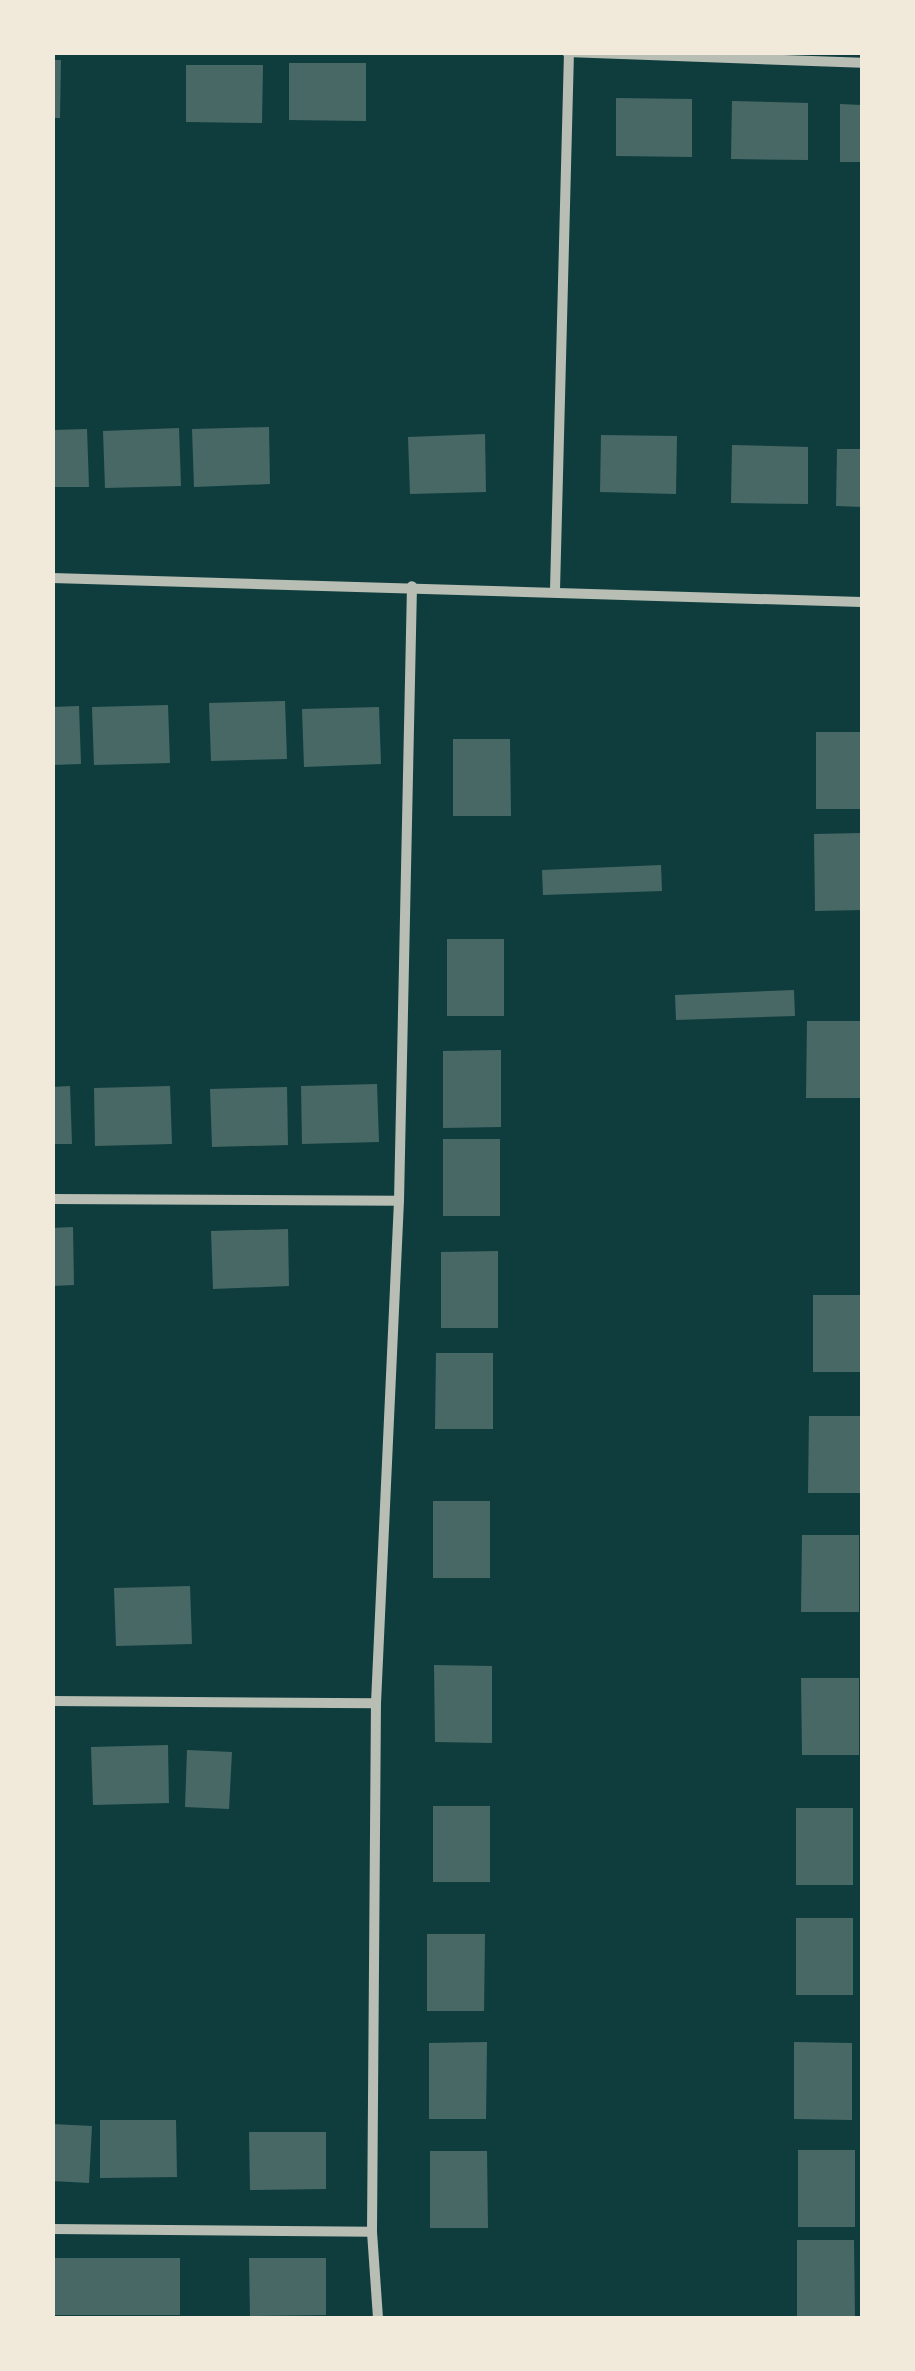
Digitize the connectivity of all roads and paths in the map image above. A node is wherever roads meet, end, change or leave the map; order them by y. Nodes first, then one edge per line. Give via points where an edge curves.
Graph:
1 (568, 52) edge
2 (862, 62) edge
3 (52, 578) edge
4 (412, 586) junction
5 (555, 590) junction
6 (862, 602) edge
7 (52, 1199) edge
8 (398, 1200) junction
9 (52, 1701) edge
10 (376, 1703) junction
11 (52, 2229) edge
12 (372, 2232) junction
13 (378, 2318) edge

1 - 2 street
1 - 5 street
3 - 4 street
4 - 5 street
4 - 8 street
5 - 6 street
7 - 8 street
8 - 10 street
9 - 10 street
10 - 12 street
11 - 12 street
12 - 13 street

